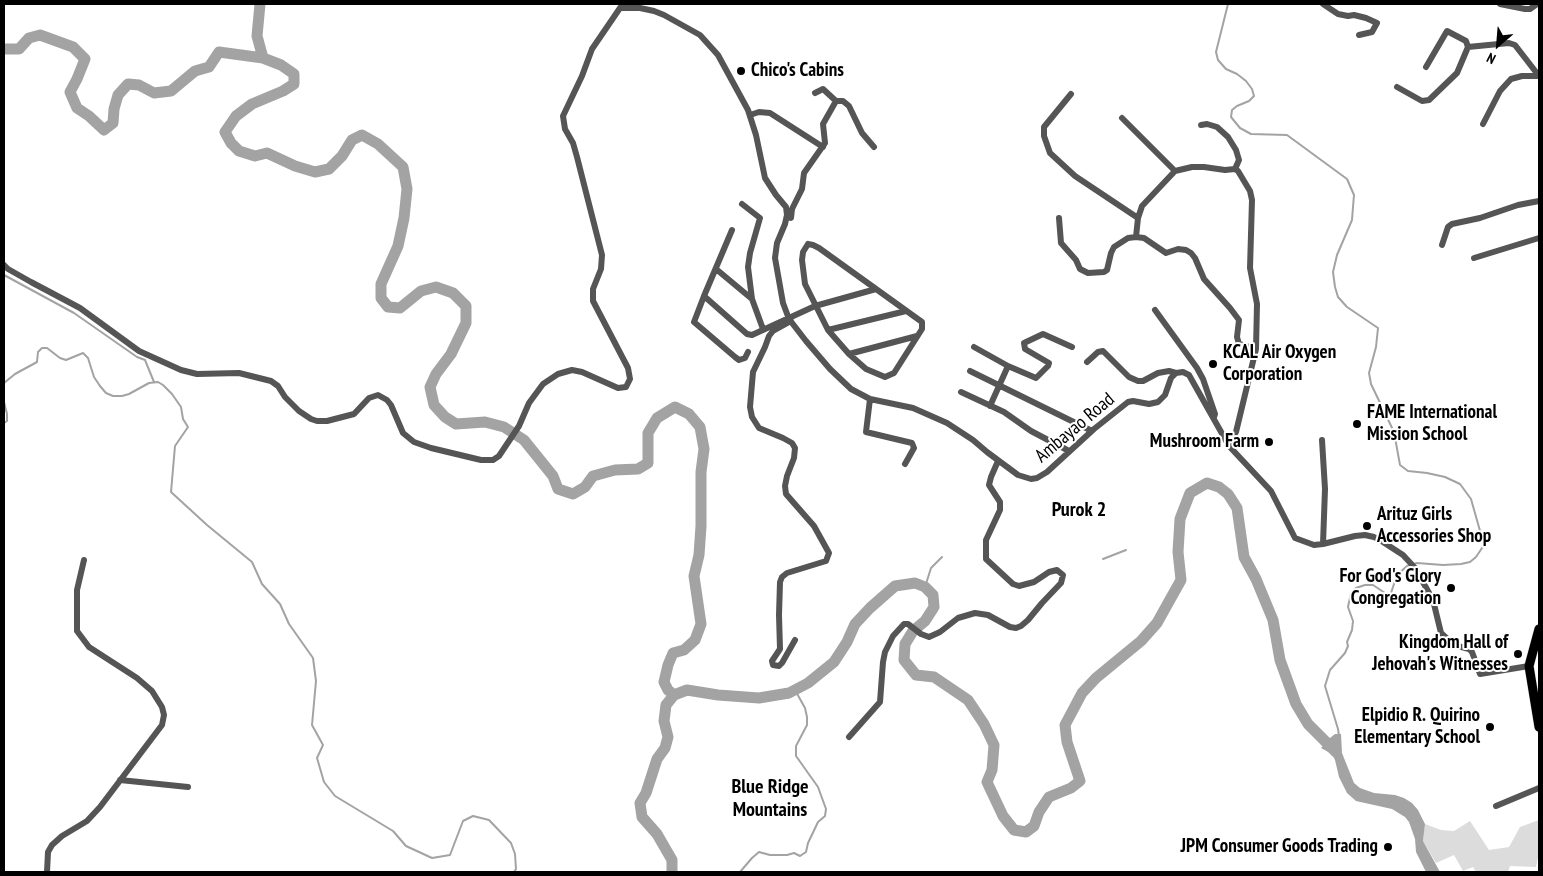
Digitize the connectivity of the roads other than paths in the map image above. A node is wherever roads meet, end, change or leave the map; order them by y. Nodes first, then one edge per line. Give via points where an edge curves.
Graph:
1 (1323, 4) edge
2 (1500, 4) edge
3 (1537, 4) edge
4 (619, 6) edge
5 (1359, 35) dead end
6 (1468, 47) junction
7 (1426, 67) dead end
8 (1539, 76) edge
9 (1397, 87) dead end
10 (815, 94) dead end
11 (1071, 94) dead end
12 (836, 101) junction
13 (750, 115) junction
14 (1122, 118) dead end
15 (1484, 124) dead end
16 (1201, 125) dead end
17 (823, 147) junction
18 (874, 147) dead end
19 (1235, 169) junction
20 (1175, 171) junction
21 (1539, 201) edge
22 (742, 204) dead end
23 (791, 218) dead end
24 (1058, 218) dead end
25 (1138, 218) junction
26 (732, 230) dead end
27 (1136, 237) junction
28 (1539, 238) edge
29 (1442, 245) dead end
30 (1474, 258) dead end
31 (4, 265) edge
32 (716, 269) junction
33 (876, 289) junction
34 (704, 296) junction
35 (752, 299) junction
36 (815, 306) junction
37 (1155, 310) dead end
38 (906, 311) junction
39 (790, 320) junction
40 (763, 329) junction
41 (828, 330) junction
42 (917, 336) junction
43 (974, 347) dead end
44 (1072, 347) dead end
45 (1256, 349) junction
46 (748, 352) dead end
47 (849, 354) junction
48 (1087, 362) dead end
49 (1008, 366) junction
50 (970, 371) dead end
51 (1176, 373) junction
52 (999, 386) junction
53 (961, 392) dead end
54 (870, 399) junction
55 (990, 406) junction
56 (1213, 420) junction
57 (1092, 431) junction
58 (1322, 440) dead end
59 (1229, 446) junction
60 (1070, 452) junction
61 (998, 461) junction
62 (905, 464) dead end
63 (1323, 544) junction
64 (84, 560) dead end
65 (1539, 629) edge
66 (795, 640) dead end
67 (1529, 666) junction
68 (1536, 691) edge
69 (1539, 727) edge
70 (849, 737) dead end
71 (120, 780) junction
72 (188, 787) dead end
73 (1539, 788) edge
74 (1496, 806) dead end
75 (47, 872) edge

1 - 5 street via 1338,14 1360,16 1377,23 1372,32
2 - 3 street via 1525,10
4 - 13 street, Ambayao Road via 654,11 700,35 718,55
4 - 31 street via 592,49 563,116 602,255 593,302 628,368 630,379 626,386 618,388 582,372 572,370 558,374 544,384 529,403 519,426 496,459 488,462 414,442 403,433 391,405 378,395 369,398 360,410 327,421 311,419 298,411 271,381 239,373 190,373 139,351 80,308
6 - 7 street via 1466,41 1447,31
6 - 8 street via 1513,43
6 - 9 street via 1457,73 1429,100 1422,101
8 - 15 street via 1522,76 1506,83
10 - 12 street via 823,89
11 - 25 street via 1045,124 1048,149 1075,176
12 - 17 street via 823,124
12 - 18 street via 843,101 849,106 862,133
13 - 17 street via 770,113
13 - 39 street, Ambayao Road via 765,178 786,206 787,215 775,258 778,286
14 - 20 street
16 - 19 street via 1217,127 1228,137 1239,160
17 - 23 street via 804,174
19 - 20 street via 1192,167
19 - 45 street via 1250,191 1252,200 1250,268 1257,304
20 - 25 street via 1146,200
21 - 29 street via 1452,224
22 - 35 street via 760,218 749,260
24 - 27 street via 1061,243 1080,269 1088,274 1107,270 1114,247
25 - 27 street
26 - 32 street
27 - 45 street via 1149,241 1166,253 1178,249 1191,253 1204,279 1239,320 1239,344
28 - 30 street
32 - 34 street
32 - 35 street
33 - 36 street
33 - 36 street via 819,248 808,244 803,252 802,271
33 - 38 street
34 - 40 street via 748,334
34 - 46 street via 694,322 739,360
35 - 40 street
36 - 39 street
36 - 41 street
37 - 56 street via 1203,379 1215,414
38 - 41 street
38 - 42 street via 923,324
39 - 40 street
39 - 54 street, Ambayao Road via 830,369 851,389
39 - 66 street via 769,336 752,372 750,407 759,428 783,438 795,448 785,486 786,494 814,526 829,553 826,560 787,573 780,582 780,649 772,661 773,665 782,664
41 - 47 street
42 - 47 street
42 - 47 street via 899,366 885,377 866,368
43 - 49 street
44 - 49 street via 1040,335 1024,343 1025,348 1048,363 1038,377
45 - 59 street via 1236,432
48 - 51 street via 1102,350 1129,377 1138,381 1158,373
49 - 52 street
50 - 52 street
51 - 56 street via 1189,375
51 - 57 street, Ambayao Road via 1158,402 1128,402
52 - 55 street
52 - 57 street
53 - 55 street
54 - 61 street, Ambayao Road via 913,408 947,423
54 - 62 street via 866,432 912,443 914,448
55 - 60 street
56 - 59 street
57 - 60 street, Ambayao Road
58 - 63 street via 1325,489
59 - 63 street via 1271,491 1295,538 1314,545
60 - 61 street, Ambayao Road via 1047,472 1031,479 1018,475
61 - 70 street via 989,485 1000,502 1000,510 986,540 986,559 1019,586 1034,582 1052,570 1061,572 1061,583 1021,626 1010,627 988,615 975,613 958,618 929,637 904,624 893,636 883,662 880,702
63 - 67 street via 1355,536 1374,537 1408,559 1415,568 1433,600 1441,632 1454,644 1472,652 1480,674
64 - 71 street via 77,590 77,631 89,647 152,691 164,715 162,725
65 - 67 highway
67 - 68 highway
68 - 69 highway
71 - 72 street
71 - 75 street via 87,821 52,845 48,852
73 - 74 street

